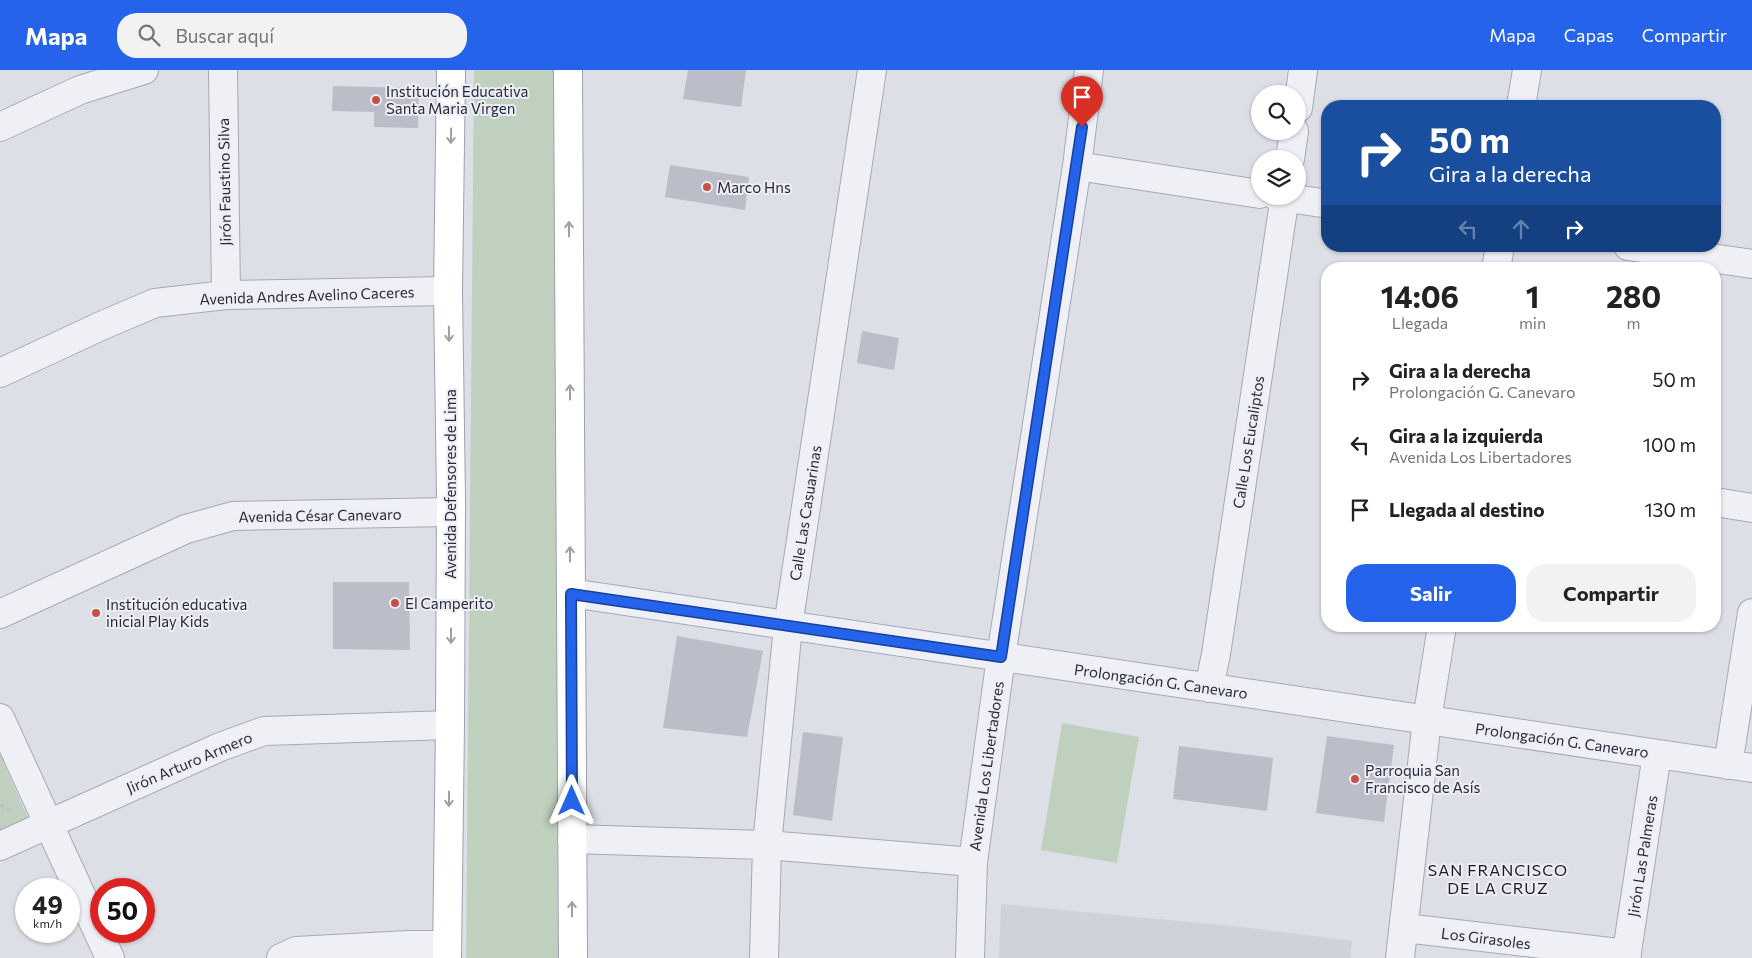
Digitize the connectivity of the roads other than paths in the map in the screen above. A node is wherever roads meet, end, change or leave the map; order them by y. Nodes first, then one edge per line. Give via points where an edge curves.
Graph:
1 (144, 70) edge
2 (223, 70) edge
3 (452, 70) edge
4 (568, 70) edge
5 (872, 70) edge
6 (1089, 70) edge
7 (1303, 70) edge
8 (1527, 70) edge
9 (1301, 85) edge
10 (1522, 100) edge
11 (0, 127) edge
12 (1077, 166) junction
13 (1251, 192) edge
14 (1306, 201) edge
15 (1321, 203) edge
16 (1275, 205) edge
17 (1669, 252) edge
18 (1752, 264) edge
19 (448, 292) junction
20 (226, 295) junction
21 (0, 373) edge
22 (1721, 503) edge
23 (1752, 508) edge
24 (451, 512) junction
25 (571, 594) junction
26 (1752, 613) edge
27 (0, 614) edge
28 (788, 626) junction
29 (1441, 632) edge
30 (1001, 657) junction
31 (1209, 688) junction
32 (0, 718) edge
33 (1428, 720) junction
34 (450, 725) junction
35 (1657, 754) junction
36 (1740, 766) edge
37 (49, 824) junction
38 (572, 839) junction
39 (767, 845) junction
40 (0, 846) edge
41 (973, 862) junction
42 (1405, 928) junction
43 (447, 952) edge
44 (1627, 956) edge
45 (110, 958) edge
46 (281, 958) edge
47 (573, 958) edge
48 (764, 958) edge
49 (970, 958) edge
50 (1400, 958) edge

1 - 11 street via 80,90
2 - 20 street, Jirón Faustino Silva
3 -> 19 main road, Avenida Defensores de Lima
25 -> 4 main road
5 - 28 street, Calle Las Casuarinas
6 - 12 street, Avenida Los Libertadores
7 - 9 street
8 - 10 street
12 - 13 street
12 - 30 street, Avenida Los Libertadores
14 - 15 street
16 - 31 street, Calle Los Eucaliptos
17 - 18 street
19 - 20 street, Avenida Andres Avelino Caceres
19 -> 24 main road, Avenida Defensores de Lima
20 - 21 street, Avenida Andres Avelino Caceres via 155,303
22 - 23 street
24 - 27 street, Avenida César Canevaro via 233,516 186,530
24 -> 34 main road, Avenida Defensores de Lima
25 - 28 street, Prolongación G. Canevaro
25 - 38 main road
26 - 36 street
28 - 30 street, Prolongación G. Canevaro
28 - 39 street, Calle Las Casuarinas
29 - 33 street
30 - 31 street, Prolongación G. Canevaro
30 - 41 street, Avenida Los Libertadores
31 - 33 street, Prolongación G. Canevaro
32 - 37 street
33 - 35 street, Prolongación G. Canevaro
33 - 42 street
34 - 37 street, Jirón Arturo Armero via 264,731 220,747
34 -> 43 main road, Avenida Defensores de Lima
35 - 36 street, Prolongación G. Canevaro
35 - 44 street, Jirón Las Palmeras
37 - 40 street, Jirón Arturo Armero
37 - 45 street
38 - 39 street
47 -> 38 main road
39 - 41 street
39 - 48 street, Calle Las Casuarinas
41 - 49 street, Avenida Los Libertadores
42 - 44 street, Los Girasoles
42 - 50 street
43 - 46 street via 409,945 296,951

